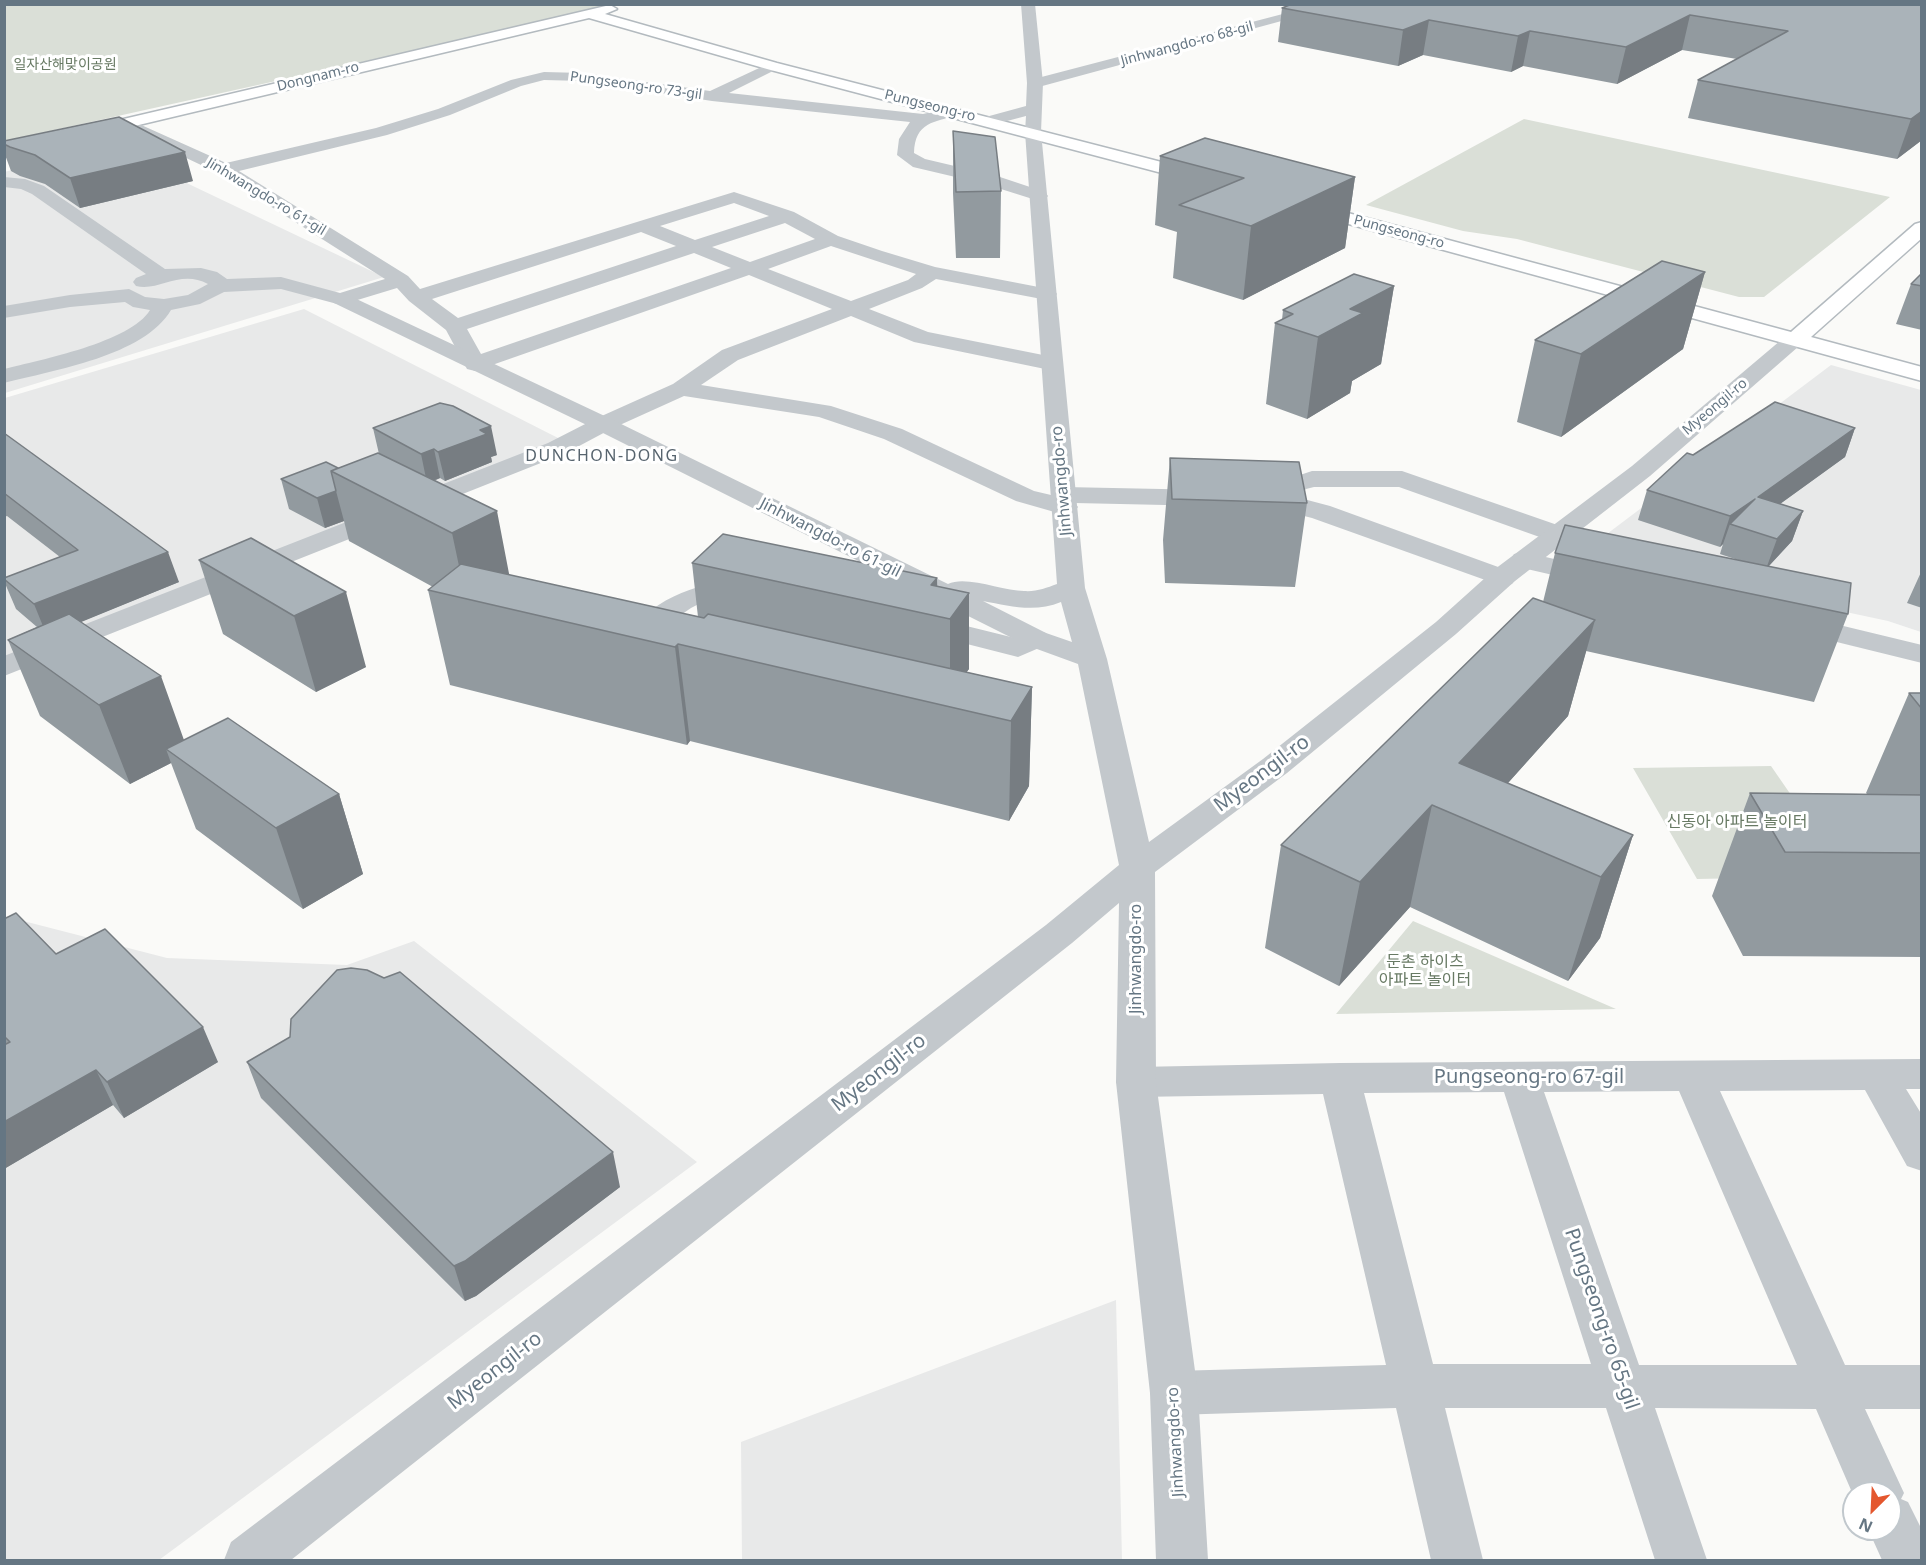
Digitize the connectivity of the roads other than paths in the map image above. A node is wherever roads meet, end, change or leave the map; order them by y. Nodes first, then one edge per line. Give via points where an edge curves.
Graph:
1 (1028, 4) edge
2 (1338, 4) edge
3 (621, 7) dead end
4 (590, 14) junction
5 (772, 66) junction
6 (1035, 83) junction
7 (712, 96) junction
8 (1035, 109) junction
9 (953, 112) junction
10 (923, 120) junction
11 (988, 121) junction
12 (126, 124) junction
13 (1033, 132) junction
14 (4, 152) edge
15 (224, 169) junction
16 (4, 182) edge
17 (1216, 182) edge
18 (1039, 195) junction
19 (1284, 201) edge
20 (787, 216) junction
21 (642, 225) junction
22 (1922, 228) edge
23 (831, 240) junction
24 (694, 246) junction
25 (750, 268) junction
26 (932, 272) junction
27 (162, 276) junction
28 (401, 280) junction
29 (218, 286) junction
30 (1047, 294) junction
31 (129, 295) junction
32 (416, 297) junction
33 (341, 299) junction
34 (164, 305) junction
35 (850, 309) junction
36 (4, 312) edge
37 (455, 326) junction
38 (1795, 340) junction
39 (1050, 363) junction
40 (476, 364) junction
41 (1922, 374) edge
42 (4, 376) edge
43 (681, 389) junction
44 (603, 424) junction
45 (1281, 461) edge
46 (1281, 496) junction
47 (1064, 501) junction
48 (1557, 534) junction
49 (1524, 560) junction
50 (1502, 578) junction
51 (919, 582) junction
52 (1616, 582) edge
53 (762, 588) edge
54 (1071, 588) junction
55 (899, 618) edge
56 (1777, 619) edge
57 (1036, 639) junction
58 (631, 646) edge
59 (1922, 654) edge
60 (1092, 659) junction
61 (4, 667) edge
62 (1137, 868) junction
63 (1877, 1074) junction
64 (1922, 1074) edge
65 (1693, 1076) junction
66 (1519, 1077) junction
67 (1340, 1078) junction
68 (1136, 1082) junction
69 (1922, 1154) edge
70 (1416, 1386) junction
71 (1623, 1386) junction
72 (1832, 1386) junction
73 (1922, 1387) edge
74 (1174, 1393) junction
75 (1873, 1481) edge
76 (1899, 1541) edge
77 (250, 1560) edge
78 (1182, 1560) edge
79 (1457, 1560) edge
80 (1681, 1560) edge
81 (1908, 1560) edge

1 - 6 street, Jinhwangdo-ro
2 - 6 street, Jinhwangdo-ro 68-gil
3 - 4 main road, Dongnam-ro
4 - 5 main road, Pungseong-ro
4 - 12 main road, Dongnam-ro
5 - 7 street
5 - 9 main road, Pungseong-ro
6 - 8 street, Jinhwangdo-ro
7 - 10 street, Pungseong-ro 73-gil
7 - 15 street, Pungseong-ro 73-gil via 583,77 544,76 381,132
8 - 11 street
8 - 13 street, Jinhwangdo-ro
9 - 10 street, Pungseong-ro 73-gil
9 - 11 main road, Pungseong-ro
10 - 18 street via 906,139 905,155 919,163
11 - 13 main road, Pungseong-ro
12 - 14 main road, Dongnam-ro
12 - 15 street, Jinhwangdo-ro 61-gil
13 - 17 main road, Pungseong-ro
13 - 18 street, Jinhwangdo-ro
15 - 28 street, Jinhwangdo-ro 61-gil
16 - 27 street via 38,190
18 - 30 street, Jinhwangdo-ro
19 - 38 main road, Pungseong-ro
20 - 21 street via 734,197
20 - 23 street
20 - 24 street
21 - 24 street
21 - 32 street
22 - 38 main road, Myeongil-ro
23 - 25 street
23 - 26 street
24 - 25 street
24 - 37 street
25 - 35 street
25 - 40 street
26 - 30 street
26 - 35 street via 915,284
27 - 29 street via 203,274 218,281
27 - 31 street via 138,285
28 - 32 street, Jinhwangdo-ro 61-gil
28 - 33 street
29 - 33 street, Jinhwangdo-ro 61-gil via 281,283
29 - 34 street via 193,300
30 - 39 street, Jinhwangdo-ro
31 - 34 street via 140,303
31 - 36 street
32 - 37 street, Jinhwangdo-ro 61-gil
33 - 40 street, Jinhwangdo-ro 61-gil
34 - 42 street via 151,325 133,336
35 - 39 street via 922,337
35 - 43 street via 730,355
37 - 40 street, Jinhwangdo-ro 61-gil
38 - 41 main road, Pungseong-ro
38 - 48 street, Myeongil-ro via 1641,471
39 - 47 street, Jinhwangdo-ro
40 - 44 street, Jinhwangdo-ro 61-gil
43 - 44 street
43 - 47 street via 823,411 893,434 1025,496
44 - 51 street, Jinhwangdo-ro 61-gil
44 - 61 street via 546,453
45 - 46 street
46 - 47 street
46 - 48 street via 1312,480 1401,478
46 - 50 street
47 - 54 street, Jinhwangdo-ro
48 - 49 street, Myeongil-ro
49 - 50 street, Myeongil-ro
49 - 52 street
50 - 62 street, Myeongil-ro via 1275,766
51 - 54 street via 1024,600 1047,598
51 - 57 street, Jinhwangdo-ro 61-gil
53 - 58 street via 722,588 694,594 672,606
54 - 60 street, Jinhwangdo-ro
55 - 57 street via 1018,648
56 - 59 street
57 - 60 street, Jinhwangdo-ro 61-gil
60 - 62 street, Jinhwangdo-ro
62 - 68 street, Jinhwangdo-ro
62 - 77 street, Myeongil-ro via 1059,934
63 - 64 street, Pungseong-ro 67-gil
63 - 65 street, Pungseong-ro 67-gil
63 - 69 street
65 - 66 street, Pungseong-ro 67-gil
65 - 72 street
66 - 67 street, Pungseong-ro 67-gil
66 - 71 street, Pungseong-ro 65-gil
67 - 68 street, Pungseong-ro 67-gil
67 - 70 street
68 - 74 street, Jinhwangdo-ro
70 - 71 street
70 - 74 street
70 - 79 street
71 - 72 street
71 - 80 street, Pungseong-ro 65-gil
72 - 73 street
72 - 75 street
74 - 78 street, Jinhwangdo-ro
76 - 81 street

